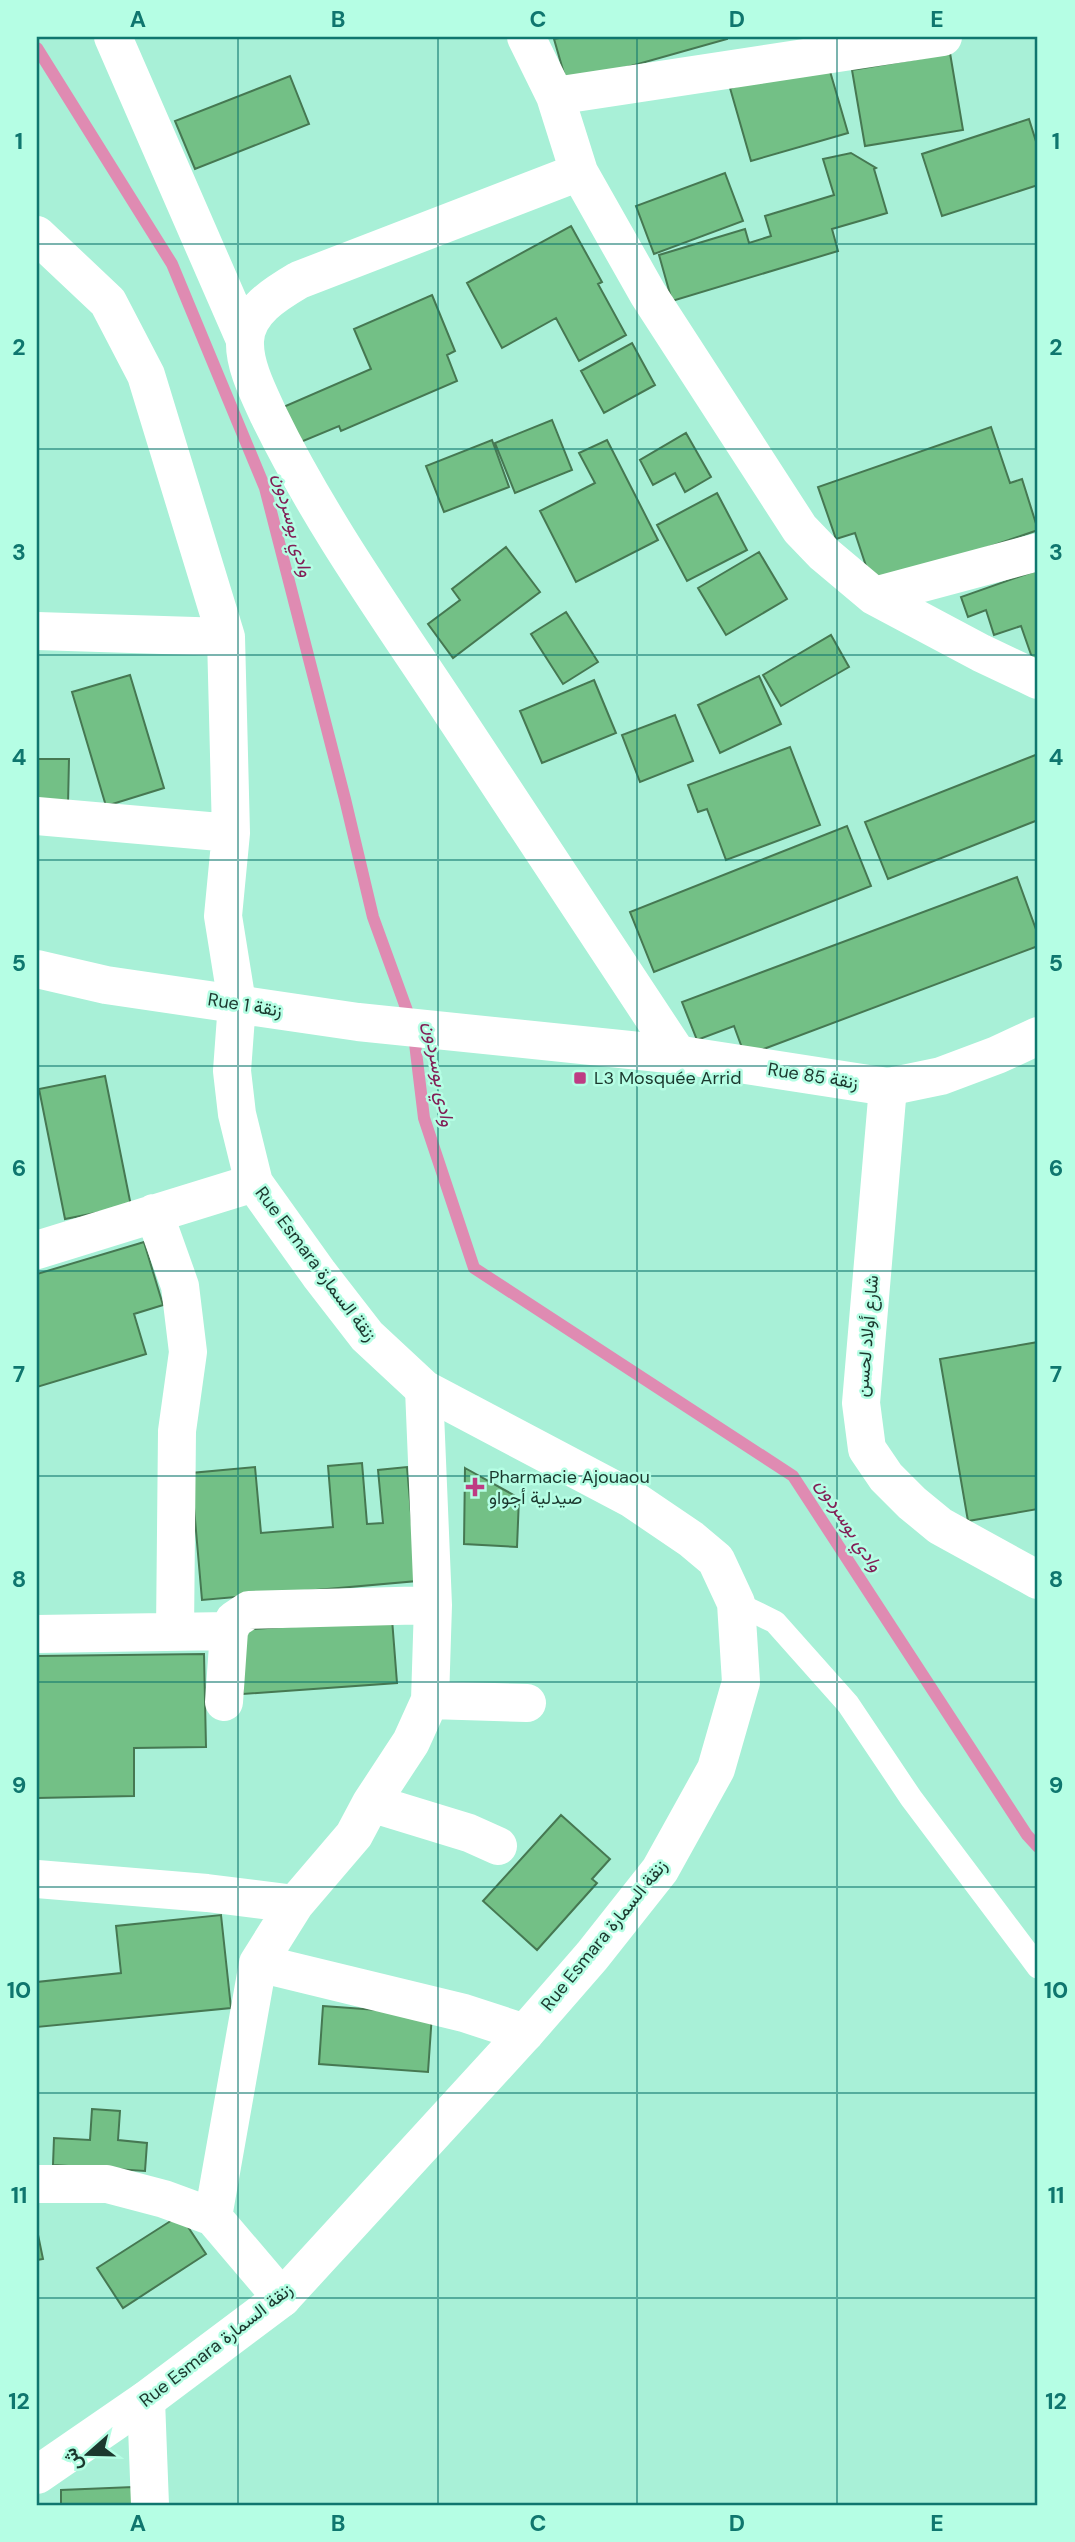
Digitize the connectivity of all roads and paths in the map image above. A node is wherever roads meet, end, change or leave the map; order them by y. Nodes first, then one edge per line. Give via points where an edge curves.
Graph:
1 (113, 37) edge
2 (526, 37) edge
3 (943, 37) edge
4 (555, 96) junction
5 (579, 172) junction
6 (37, 235) edge
7 (245, 340) junction
8 (1038, 552) edge
9 (873, 597) junction
10 (37, 631) edge
11 (226, 637) junction
12 (1038, 680) edge
13 (37, 816) edge
14 (231, 832) junction
15 (37, 969) edge
16 (237, 1003) junction
17 (455, 1031) joint
18 (1038, 1036) edge
19 (678, 1055) junction
20 (888, 1087) junction
21 (254, 1183) junction
22 (154, 1213) junction
23 (37, 1250) edge
24 (424, 1389) junction
25 (1038, 1580) edge
26 (736, 1603) junction
27 (433, 1605) junction
28 (175, 1632) junction
29 (229, 1632) junction
30 (37, 1634) edge
31 (430, 1700) junction
32 (224, 1702) dead end
33 (527, 1703) dead end
34 (371, 1802) junction
35 (498, 1846) dead end
36 (37, 1879) edge
37 (295, 1904) junction
38 (258, 1963) junction
39 (1038, 1967) edge
40 (525, 2033) junction
41 (37, 2183) edge
42 (214, 2217) junction
43 (282, 2298) junction
44 (146, 2400) junction
45 (37, 2475) edge
46 (150, 2505) edge

1 - 7 street
2 - 4 street
3 - 4 street
4 - 5 street
5 - 7 street via 299,280 272,296 251,320
5 - 9 street via 648,294 800,529
6 - 11 street, Rue Esmara زنقة السمارة via 108,302 146,375
7 - 19 street via 249,366 279,436 350,558
8 - 9 street
9 - 12 street
10 - 11 street
11 - 14 street, Rue Esmara زنقة السمارة
13 - 14 street
14 - 16 street, Rue Esmara زنقة السمارة via 223,916
15 - 16 street, Rue زنقة 1 via 106,985
16 - 17 street, Rue زنقة 1
16 - 21 street, Rue Esmara زنقة السمارة via 232,1071
17 - 19 street, Rue 85 زنقة
18 - 20 street, Rue 85 زنقة via 941,1076
19 - 20 street, Rue 85 زنقة
20 - 25 street, شارع أولاد لحسن via 861,1403 867,1448 886,1477 940,1526
21 - 22 street
21 - 24 street, Rue Esmara زنقة السمارة via 367,1336
22 - 23 street
22 - 28 street via 180,1286 188,1352 177,1431
24 - 26 street, Rue Esmara زنقة السمارة via 632,1499 691,1539 716,1560
24 - 27 street
26 - 39 lane via 775,1622 848,1704 911,1798
26 - 40 street, Rue Esmara زنقة السمارة via 741,1682 716,1769 660,1870
27 - 29 street via 249,1610 234,1620
27 - 31 street
28 - 29 street
28 - 30 street
29 - 32 street
31 - 33 street
31 - 34 street via 411,1742
34 - 35 street
34 - 37 street via 354,1835
36 - 37 street
37 - 38 street
38 - 40 street via 464,2013
38 - 42 street
40 - 43 street, Rue Esmara زنقة السمارة
41 - 42 street via 107,2184
42 - 43 street
43 - 44 street, Rue Esmara زنقة السمارة
44 - 45 street, Rue Esmara زنقة السمارة
44 - 46 street

